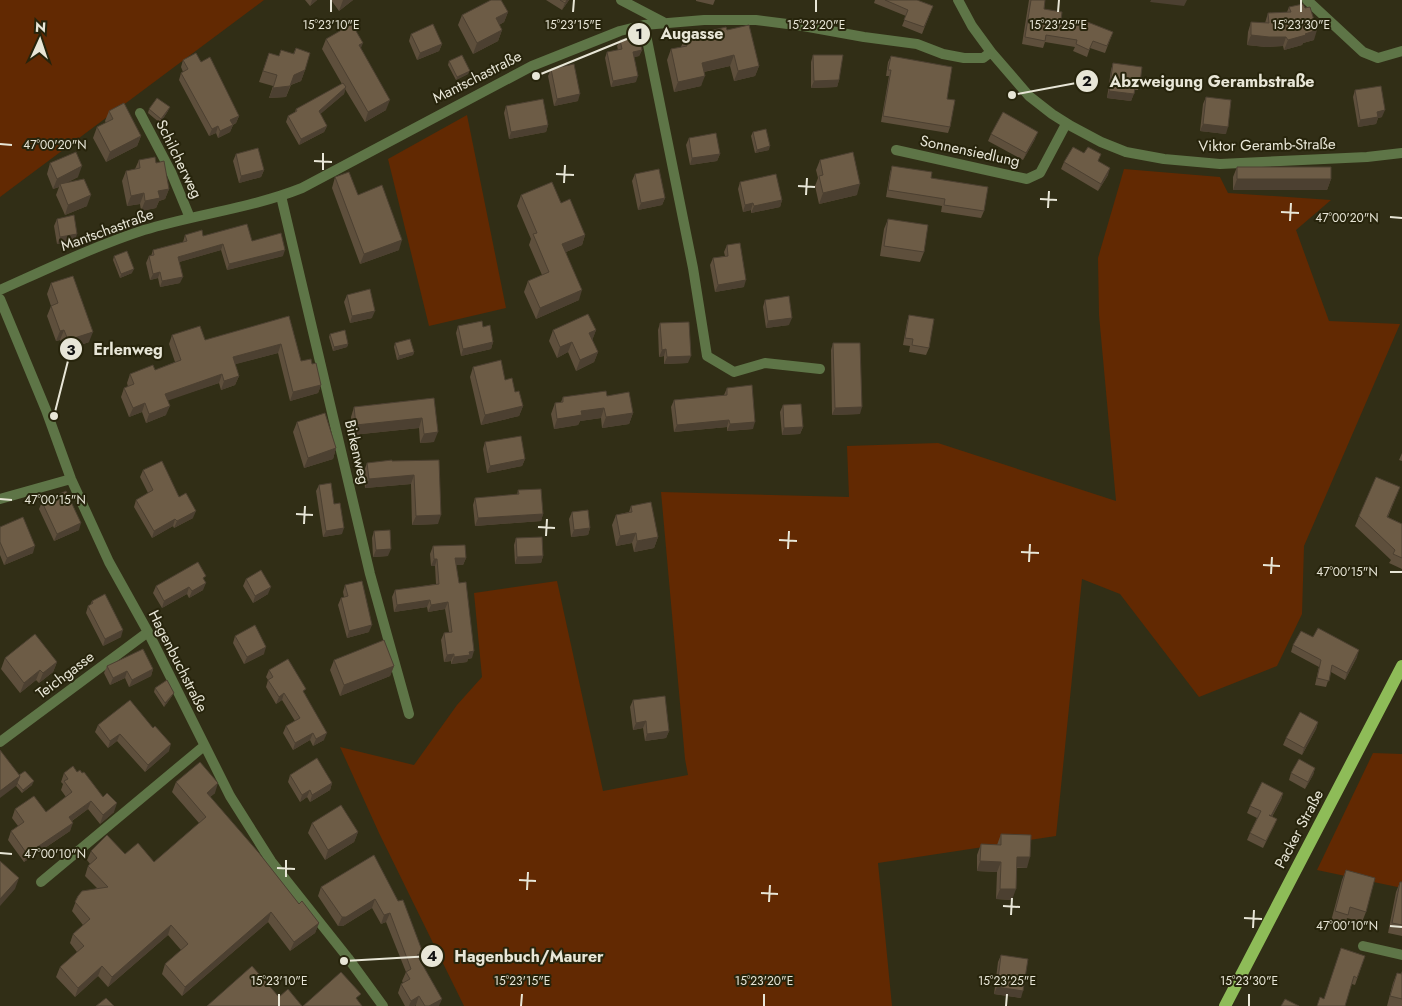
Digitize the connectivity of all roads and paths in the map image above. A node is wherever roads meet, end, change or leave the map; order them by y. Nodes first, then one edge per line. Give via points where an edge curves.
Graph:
1 (621, 0) edge
2 (958, 0) edge
3 (1307, 0) edge
4 (663, 22) junction
5 (644, 25) junction
6 (1402, 51) edge
7 (991, 52) junction
8 (140, 113) dead end
9 (1066, 124) junction
10 (896, 150) dead end
11 (1402, 153) edge
12 (281, 196) junction
13 (190, 218) junction
14 (0, 290) edge
15 (0, 299) edge
16 (820, 369) dead end
17 (70, 479) junction
18 (0, 499) edge
19 (148, 632) junction
20 (1402, 666) edge
21 (409, 714) dead end
22 (0, 742) edge
23 (204, 746) junction
24 (41, 882) dead end
25 (1363, 946) dead end
26 (1402, 955) edge
27 (383, 1006) edge
28 (1225, 1006) edge

1 - 4 street
2 - 7 street, Viktor Geramb-Straße
3 - 6 street via 1363,52 1378,58
4 - 5 street, Mantschastraße
4 - 7 street, Mantschastraße via 756,20 917,44 964,58 983,58
5 - 12 street, Mantschastraße via 620,31 532,66 302,188
5 - 16 street via 707,356 734,372 765,363
7 - 9 street, Viktor Geramb-Straße via 1029,96
8 - 13 street, Schilcherweg via 171,172
9 - 10 street, Sonnensiedlung via 1040,173 1027,178
9 - 11 street, Viktor Geramb-Straße via 1126,152 1220,164
12 - 13 street, Mantschastraße
12 - 21 street, Birkenweg via 368,564
13 - 14 street, Mantschastraße via 121,239
15 - 17 street, Hagenbuchstraße via 46,410
17 - 18 street
17 - 19 street, Hagenbuchstraße via 109,562
19 - 22 street, Teichgasse
19 - 23 street, Hagenbuchstraße
20 - 28 main road, Packer Straße
23 - 24 street
23 - 27 street, Hagenbuchstraße via 230,796 271,860
25 - 26 street

